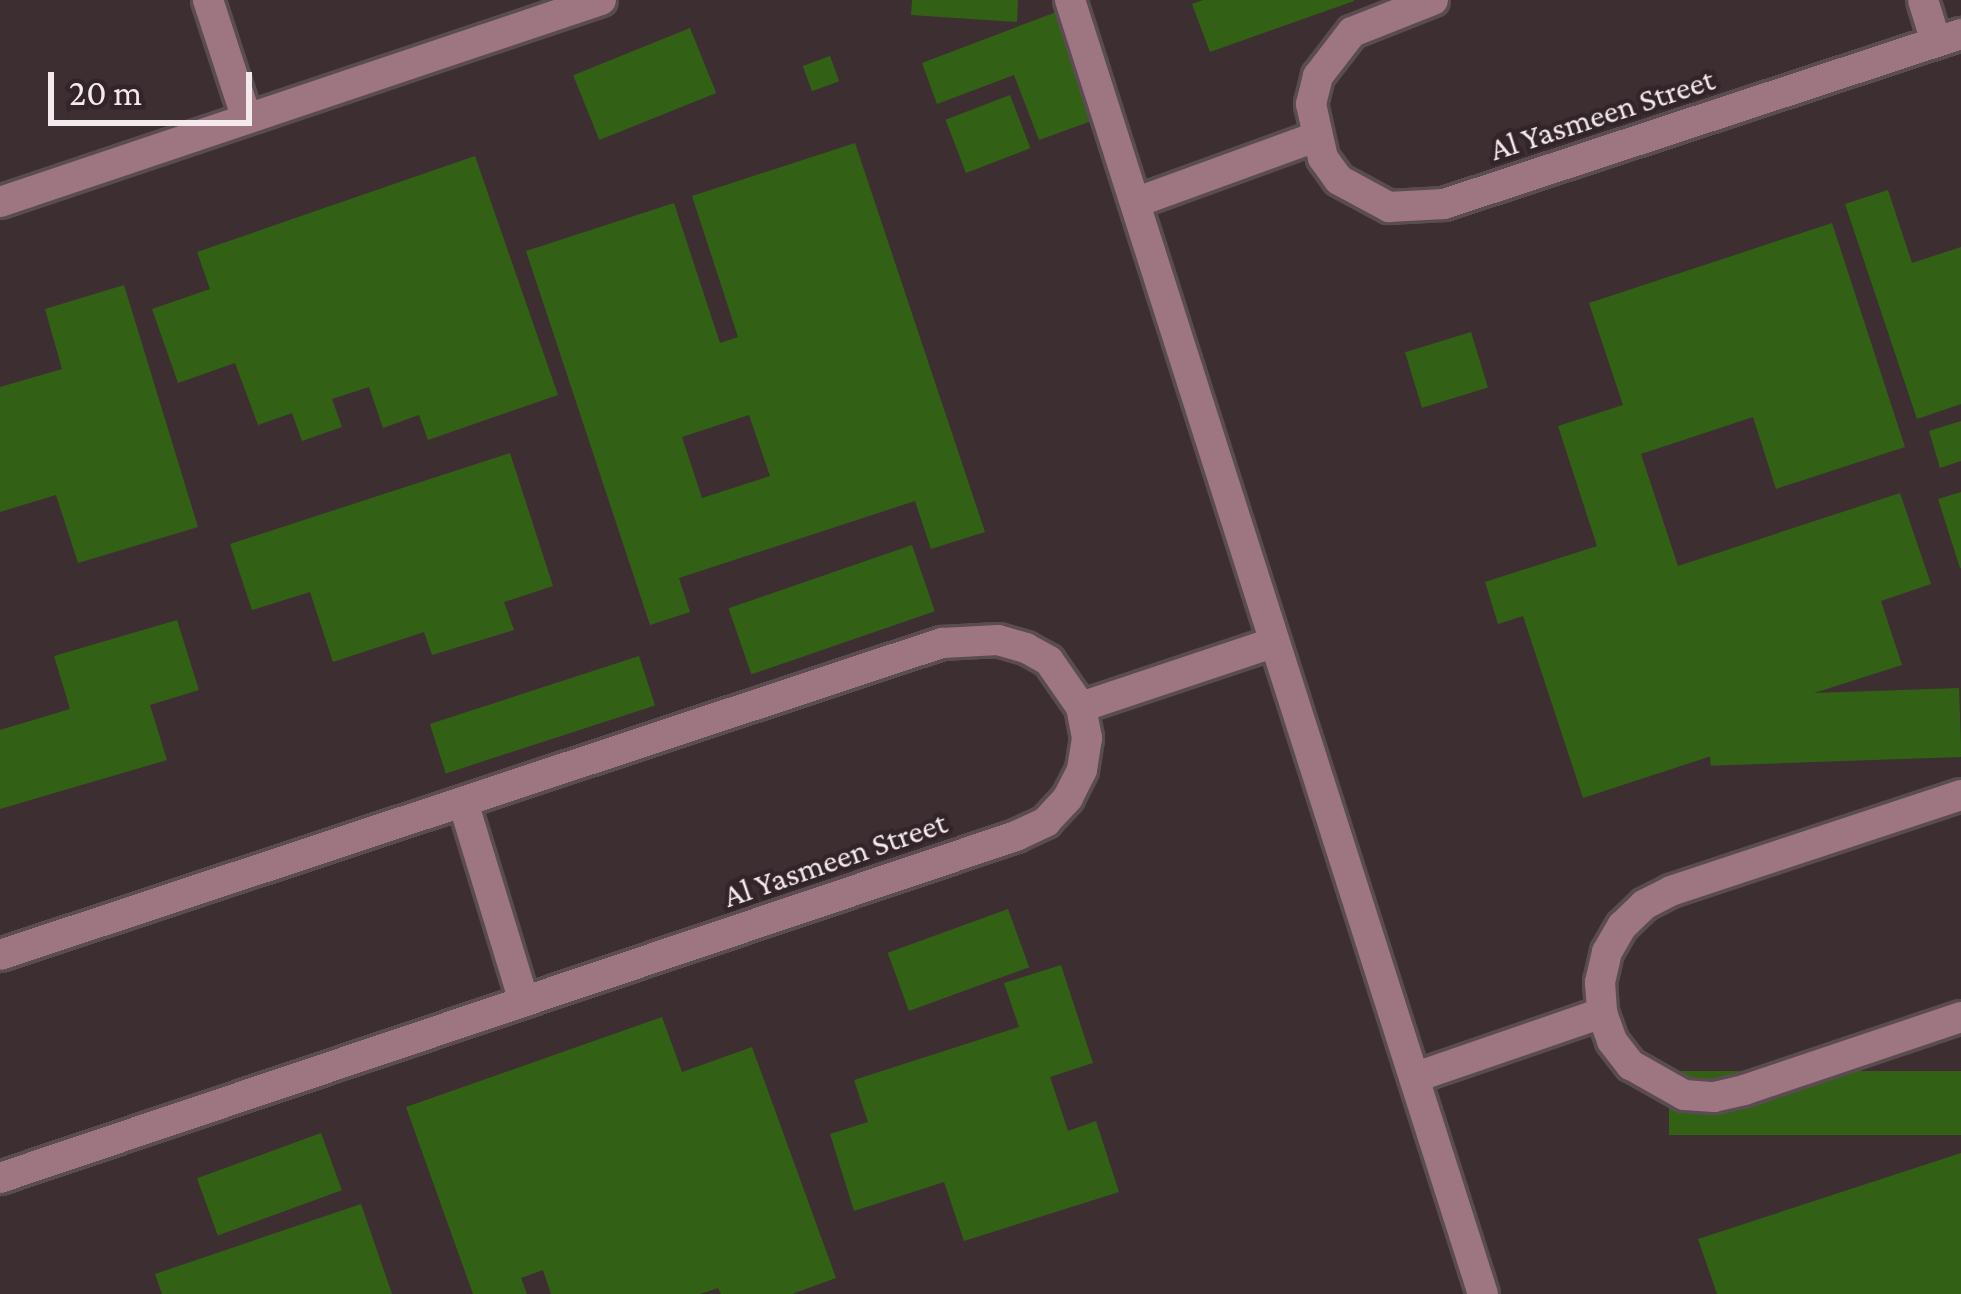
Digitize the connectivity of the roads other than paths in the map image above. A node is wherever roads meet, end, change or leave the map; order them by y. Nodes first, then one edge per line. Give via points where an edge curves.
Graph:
1 (208, 0) edge
2 (601, 0) edge
3 (1070, 0) edge
4 (1433, 0) edge
5 (1923, 0) edge
6 (1949, 38) edge
7 (248, 119) junction
8 (1316, 137) junction
9 (0, 202) edge
10 (1137, 202) junction
11 (1272, 643) junction
12 (1081, 706) junction
13 (1961, 795) edge
14 (463, 802) junction
15 (0, 955) edge
16 (524, 1001) junction
17 (1602, 1012) junction
18 (1961, 1017) edge
19 (1417, 1077) junction
20 (0, 1178) edge
21 (1483, 1294) edge

1 - 7 street
2 - 7 street
3 - 10 street
4 - 8 street via 1377,19 1332,52 1311,104
5 - 6 street, Al Yasmeen Street
6 - 8 street, Al Yasmeen Street via 1416,209 1363,197 1340,180
7 - 9 street
8 - 10 street
10 - 11 street
11 - 12 street
11 - 19 street
12 - 14 street via 1068,681 1026,648 998,640 942,643
12 - 16 street, Al Yasmeen Street via 1082,770 1046,822
13 - 17 street via 1644,905 1607,952
14 - 15 street
14 - 16 street
16 - 20 street, Al Yasmeen Street
17 - 18 street via 1630,1065 1684,1095 1714,1097
17 - 19 street
19 - 21 street

